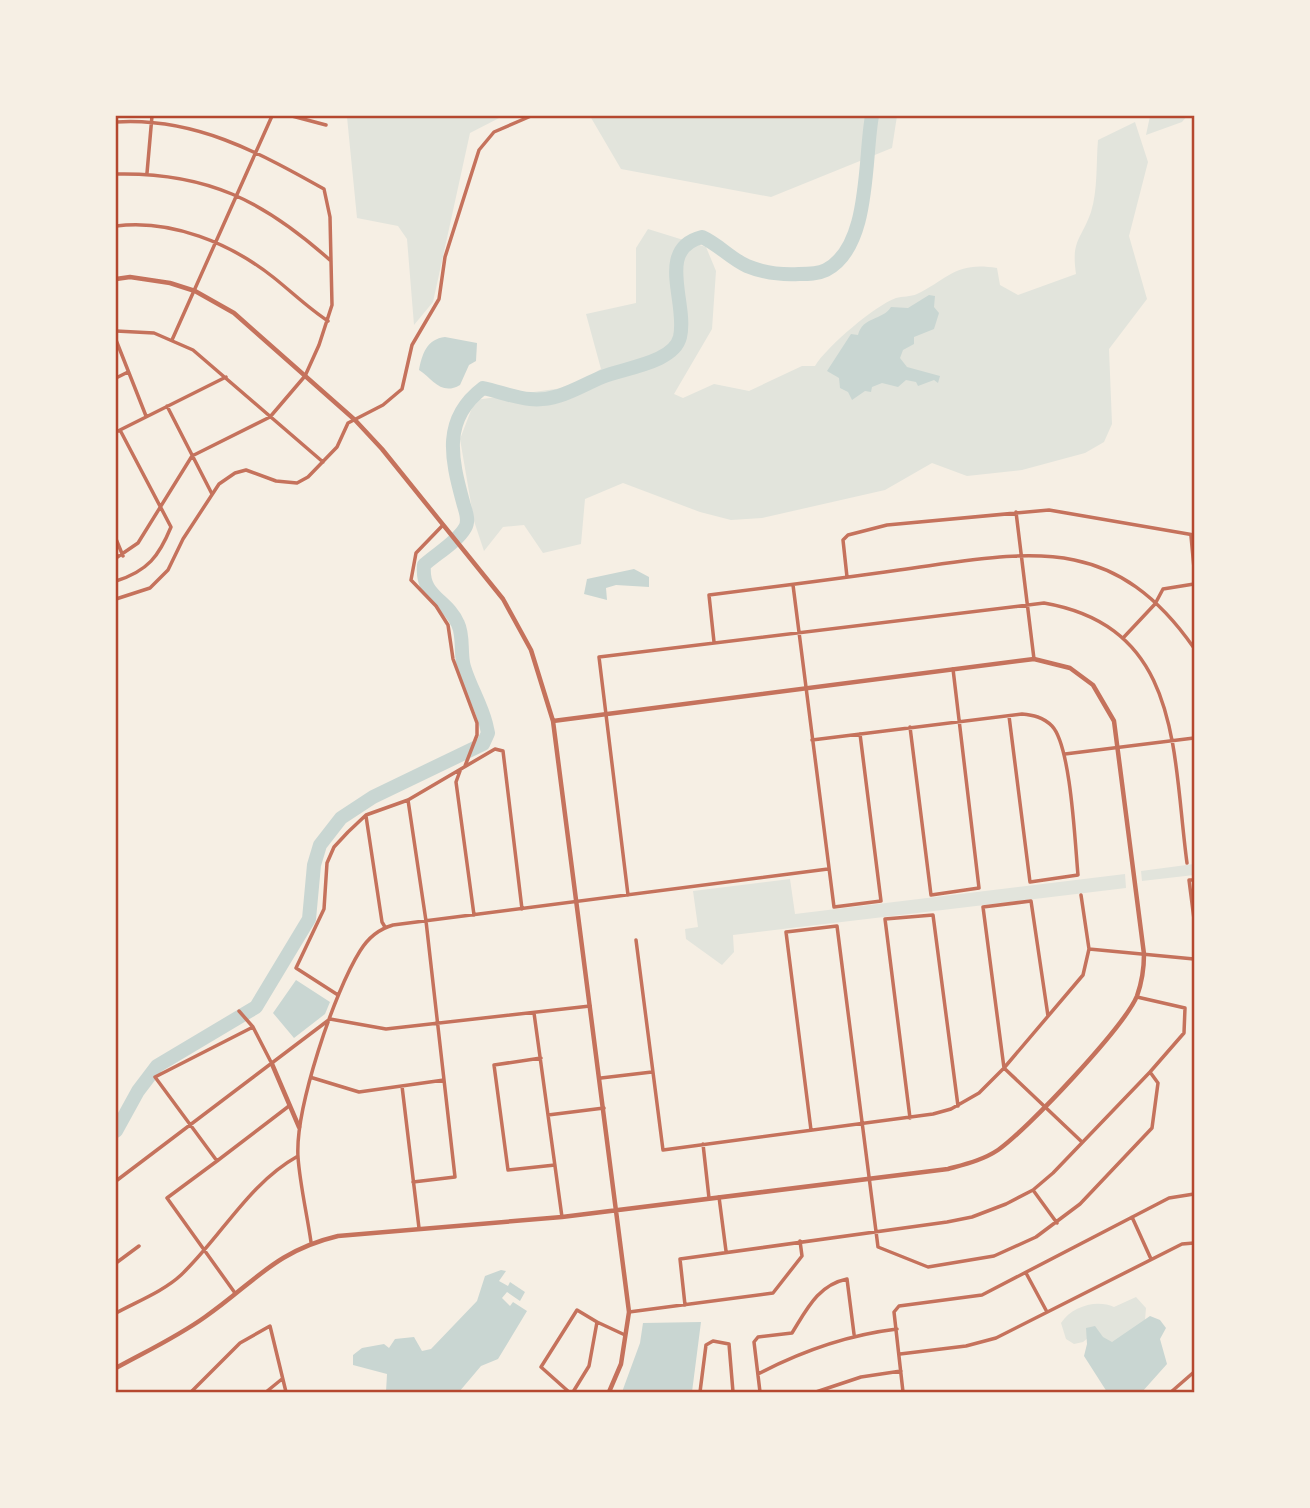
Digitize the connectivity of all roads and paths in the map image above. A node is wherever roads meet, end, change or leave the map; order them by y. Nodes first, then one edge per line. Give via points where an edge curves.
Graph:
1 (272, 116) edge
2 (292, 116) edge
3 (531, 116) edge
4 (152, 118) edge
5 (116, 122) edge
6 (326, 125) dead end
7 (256, 151) junction
8 (147, 173) junction
9 (116, 174) edge
10 (237, 194) junction
11 (116, 226) edge
12 (215, 241) junction
13 (331, 261) junction
14 (116, 279) edge
15 (195, 291) junction
16 (328, 321) junction
17 (116, 331) edge
18 (116, 340) edge
19 (172, 340) junction
20 (128, 372) junction
21 (305, 376) junction
22 (226, 377) junction
23 (116, 379) edge
24 (167, 406) junction
25 (146, 416) junction
26 (270, 417) junction
27 (355, 420) junction
28 (118, 431) edge
29 (192, 456) junction
30 (323, 463) junction
31 (212, 494) junction
32 (159, 507) junction
33 (1016, 512) junction
34 (443, 525) junction
35 (1193, 536) edge
36 (116, 539) edge
37 (1021, 554) junction
38 (123, 556) junction
39 (116, 558) edge
40 (1195, 568) edge
41 (847, 577) junction
42 (116, 581) edge
43 (1195, 584) edge
44 (793, 585) junction
45 (116, 599) edge
46 (1027, 604) junction
47 (1155, 604) junction
48 (799, 632) junction
49 (1195, 635) edge
50 (1186, 636) junction
51 (1124, 637) junction
52 (715, 642) junction
53 (1195, 648) edge
54 (1034, 659) junction
55 (953, 669) junction
56 (805, 686) junction
57 (606, 713) junction
58 (1009, 716) junction
59 (553, 721) junction
60 (959, 721) junction
61 (910, 727) junction
62 (860, 734) junction
63 (1195, 738) edge
64 (812, 740) junction
65 (1171, 741) junction
66 (1119, 748) junction
67 (1065, 754) junction
68 (463, 767) junction
69 (408, 800) junction
70 (366, 815) junction
71 (1187, 863) dead end
72 (828, 869) junction
73 (1195, 880) edge
74 (628, 895) junction
75 (1081, 895) dead end
76 (577, 902) junction
77 (522, 909) junction
78 (474, 915) junction
79 (1195, 919) edge
80 (426, 921) junction
81 (385, 927) junction
82 (636, 940) dead end
83 (1089, 950) junction
84 (1144, 954) junction
85 (1195, 959) edge
86 (339, 996) junction
87 (1136, 997) junction
88 (590, 1006) junction
89 (239, 1011) dead end
90 (534, 1013) junction
91 (1048, 1016) junction
92 (330, 1019) junction
93 (438, 1025) junction
94 (253, 1027) junction
95 (541, 1058) junction
96 (272, 1064) junction
97 (1004, 1068) junction
98 (652, 1072) junction
99 (1150, 1072) junction
100 (313, 1078) junction
101 (601, 1078) junction
102 (444, 1080) junction
103 (402, 1086) junction
104 (1044, 1105) junction
105 (289, 1106) junction
106 (958, 1106) junction
107 (604, 1108) junction
108 (548, 1115) junction
109 (909, 1118) junction
110 (862, 1124) junction
111 (191, 1125) junction
112 (299, 1127) junction
113 (811, 1130) junction
114 (1082, 1142) junction
115 (703, 1144) junction
116 (298, 1156) junction
117 (217, 1161) junction
118 (555, 1165) junction
119 (868, 1179) junction
120 (116, 1181) edge
121 (413, 1182) junction
122 (1033, 1190) junction
123 (1195, 1194) edge
124 (719, 1197) junction
125 (709, 1199) junction
126 (617, 1210) junction
127 (562, 1217) junction
128 (1132, 1217) junction
129 (1057, 1223) junction
130 (419, 1227) junction
131 (876, 1233) junction
132 (800, 1241) junction
133 (311, 1242) junction
134 (1195, 1243) edge
135 (139, 1245) dead end
136 (204, 1251) junction
137 (726, 1251) junction
138 (1151, 1259) junction
139 (116, 1263) edge
140 (1026, 1273) junction
141 (235, 1293) junction
142 (685, 1305) junction
143 (629, 1312) junction
144 (1047, 1312) junction
145 (116, 1313) edge
146 (597, 1322) junction
147 (897, 1329) junction
148 (854, 1334) junction
149 (627, 1336) junction
150 (900, 1354) junction
151 (116, 1368) edge
152 (901, 1371) junction
153 (1195, 1372) edge
154 (758, 1374) junction
155 (282, 1379) junction
156 (191, 1392) edge
157 (266, 1392) edge
158 (286, 1392) edge
159 (571, 1392) edge
160 (609, 1392) edge
161 (700, 1392) edge
162 (733, 1392) edge
163 (760, 1392) edge
164 (816, 1392) edge
165 (903, 1392) edge
166 (1171, 1392) edge

1 - 7 street
2 - 6 street
3 - 27 street via 494,132 479,150 445,257 439,299 412,345 406,382 391,399
4 - 5 street
4 - 7 street
4 - 8 street
7 - 10 street
7 - 13 street via 324,189
8 - 9 street
8 - 10 street
10 - 12 street
10 - 13 street via 295,229
11 - 12 street via 175,229
12 - 15 street
12 - 16 street via 271,275
13 - 16 street
14 - 15 street via 170,283
15 - 19 street
15 - 21 street via 234,313
16 - 21 street
17 - 19 street via 141,330
18 - 20 street
19 - 22 street
20 - 23 street
20 - 25 street
21 - 26 street
21 - 27 street
22 - 24 street
22 - 26 street
24 - 25 street
24 - 29 street
25 - 28 street
26 - 29 street
26 - 30 street
27 - 30 street via 348,423
27 - 34 street
28 - 32 street
29 - 31 street
29 - 32 street
30 - 31 street via 290,485 254,471 235,472
31 - 45 street via 168,570 150,588
32 - 38 street via 138,543
32 - 42 street via 171,527 159,555
33 - 35 street via 1049,510
33 - 37 street
33 - 41 street via 887,524 848,535 843,540
34 - 59 street via 503,599 531,650
34 - 68 street via 416,554 411,580 448,625 453,659 477,723 477,735
35 - 40 street
36 - 38 street
37 - 41 street
37 - 46 street
37 - 47 street via 1060,557 1101,568 1138,587
38 - 39 street
41 - 44 street
43 - 47 street via 1163,589
44 - 48 street
44 - 52 street via 709,595
46 - 48 street
46 - 51 street via 1082,611
46 - 54 street
47 - 50 street
47 - 51 street
48 - 52 street
48 - 56 street
49 - 50 street
50 - 53 street
51 - 65 street via 1163,699
52 - 57 street via 599,657
54 - 55 street
54 - 66 street via 1070,668 1093,685 1107,704
55 - 56 street
55 - 60 street
56 - 57 street
56 - 64 street
57 - 59 street
57 - 74 street
58 - 60 street
58 - 67 street via 1043,719 1058,733
58 - 67 street via 1030,882 1078,875
59 - 76 street
60 - 61 street
60 - 61 street via 979,888 931,895
61 - 62 street
62 - 64 street
62 - 72 street via 881,901 834,907
63 - 65 street
64 - 72 street
65 - 66 street
65 - 71 street
66 - 67 street
66 - 84 street
68 - 69 street
68 - 77 street via 495,749 503,751
68 - 78 street via 456,782
69 - 70 street
69 - 80 street
70 - 81 street
70 - 86 street via 334,847 327,863 324,909 296,968
72 - 74 street
73 - 79 street via 1189,880
74 - 76 street
75 - 83 street
76 - 77 street
76 - 88 street
77 - 78 street
78 - 80 street
80 - 81 street
80 - 93 street
81 - 86 street via 360,951
82 - 98 street
83 - 84 street
83 - 91 street via 1083,975
84 - 85 street
84 - 87 street
86 - 92 street
87 - 99 street via 1185,1008 1184,1033
87 - 104 street via 1121,1023
88 - 90 street
88 - 101 street
89 - 94 street
90 - 93 street
90 - 95 street
91 - 97 street
91 - 97 street via 1031,901 983,907
92 - 93 street via 386,1029
92 - 96 street
92 - 100 street
93 - 102 street
94 - 96 street
94 - 111 street via 155,1077
95 - 108 street
95 - 118 street via 494,1065 508,1170
96 - 105 street
96 - 111 street
97 - 104 street
97 - 106 street
98 - 101 street
98 - 115 street via 663,1150
99 - 114 street
99 - 129 street via 1158,1083 1152,1128
100 - 103 street via 359,1092
100 - 112 street
101 - 107 street
102 - 103 street
102 - 121 street via 454,1177
103 - 121 street
104 - 114 street
104 - 119 street via 1013,1139 977,1161
105 - 112 street
105 - 117 street
106 - 109 street
106 - 109 street via 933,915 885,919
107 - 108 street
107 - 126 street
108 - 118 street
109 - 110 street
110 - 113 street
110 - 113 street via 837,926 786,932
110 - 119 street
111 - 117 street
111 - 120 street
112 - 116 street
113 - 115 street
114 - 122 street
115 - 125 street
116 - 133 street
116 - 136 street via 274,1169
117 - 136 street via 167,1198
118 - 127 street
119 - 124 street
119 - 131 street
121 - 130 street
122 - 129 street
122 - 131 street via 972,1217
123 - 128 street via 1169,1198
124 - 125 street
124 - 137 street
125 - 126 street
126 - 127 street
126 - 143 street
127 - 130 street
128 - 138 street
128 - 140 street
129 - 131 street via 994,1256 928,1267 878,1247
130 - 133 street
131 - 132 street
132 - 137 street
132 - 142 street via 802,1256 774,1293
133 - 141 street via 260,1271
134 - 138 street via 1182,1244
135 - 139 street
136 - 141 street
136 - 145 street via 178,1278
137 - 142 street via 680,1259
138 - 144 street
140 - 144 street
140 - 147 street via 982,1295 899,1306 894,1312
141 - 151 street via 205,1317
142 - 143 street
143 - 149 street
144 - 150 street via 996,1338
146 - 149 street
146 - 159 street via 589,1366
146 - 159 street via 577,1310 541,1367
147 - 148 street
147 - 150 street
148 - 154 street
148 - 154 street via 847,1279 834,1282 813,1300 792,1332 758,1337 754,1342
149 - 160 street
150 - 152 street
152 - 164 street via 861,1377
152 - 165 street
153 - 166 street
154 - 163 street
155 - 156 street via 270,1326 240,1343
155 - 157 street
155 - 158 street
161 - 162 street via 706,1345 713,1341 729,1344

